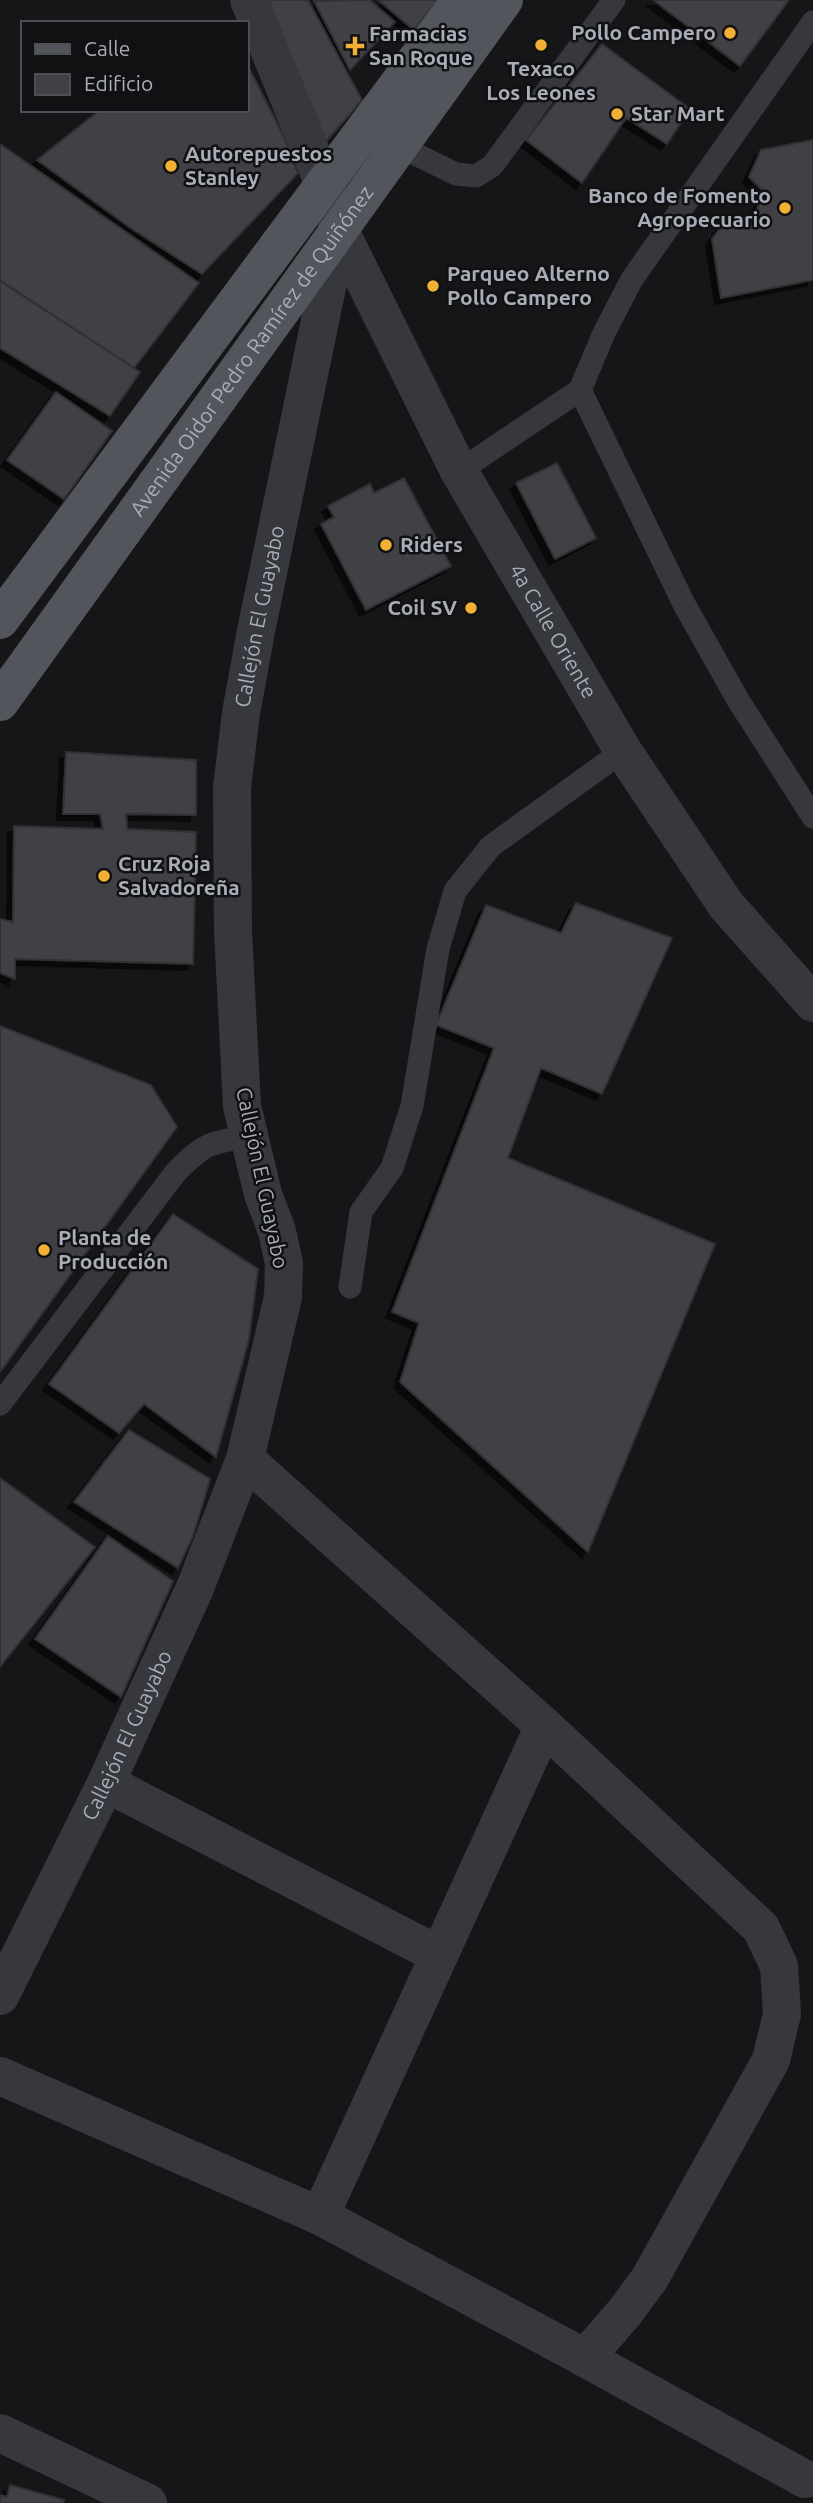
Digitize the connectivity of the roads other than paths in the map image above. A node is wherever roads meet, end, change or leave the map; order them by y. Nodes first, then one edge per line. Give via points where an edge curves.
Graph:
1 (249, 0) edge
2 (461, 0) edge
3 (505, 0) edge
4 (614, 0) edge
5 (813, 22) edge
6 (399, 146) junction
7 (324, 184) junction
8 (339, 229) junction
9 (580, 390) junction
10 (459, 471) junction
11 (0, 620) edge
12 (0, 702) edge
13 (623, 751) junction
14 (813, 817) edge
15 (813, 1003) edge
16 (248, 1137) junction
17 (350, 1287) dead end
18 (0, 1404) edge
19 (245, 1459) junction
20 (544, 1726) junction
21 (106, 1783) junction
22 (439, 1955) junction
23 (0, 1996) edge
24 (0, 2076) edge
25 (320, 2216) junction
26 (585, 2358) junction
27 (0, 2433) edge
28 (805, 2479) dead end
29 (148, 2503) edge

1 - 7 street, 4a Calle Oriente
2 - 7 main road, Avenida Oidor Pedro Ramírez de Quiñónez
3 - 6 main road, Avenida Oidor Pedro Ramírez de Quiñónez
4 - 6 lane via 492,166 476,176 456,174
5 - 9 lane via 632,279
6 - 8 main road, Avenida Oidor Pedro Ramírez de Quiñónez
7 - 8 street, 4a Calle Oriente
7 - 11 main road, Avenida Oidor Pedro Ramírez de Quiñónez
8 - 10 street, 4a Calle Oriente
8 - 12 main road, Avenida Oidor Pedro Ramírez de Quiñónez
8 - 16 street, Callejón El Guayabo via 256,631 232,788 233,930 242,1106
9 - 10 lane
9 - 14 lane via 684,604 738,700
10 - 13 street, 4a Calle Oriente
13 - 15 street, 4a Calle Oriente via 726,905
13 - 17 lane via 491,846 454,891 438,949 412,1106 392,1168 361,1212
16 - 18 lane via 199,1149 176,1172
16 - 19 street, Callejón El Guayabo via 277,1231 284,1263 284,1297
19 - 20 street
19 - 21 street, Callejón El Guayabo via 195,1588
20 - 22 street
20 - 26 street via 761,1928 779,1966 781,1990 782,2014 771,2060 650,2278
21 - 22 street
21 - 23 street, Callejón El Guayabo
22 - 25 street
24 - 25 street
25 - 26 street
26 - 28 street
27 - 29 street

